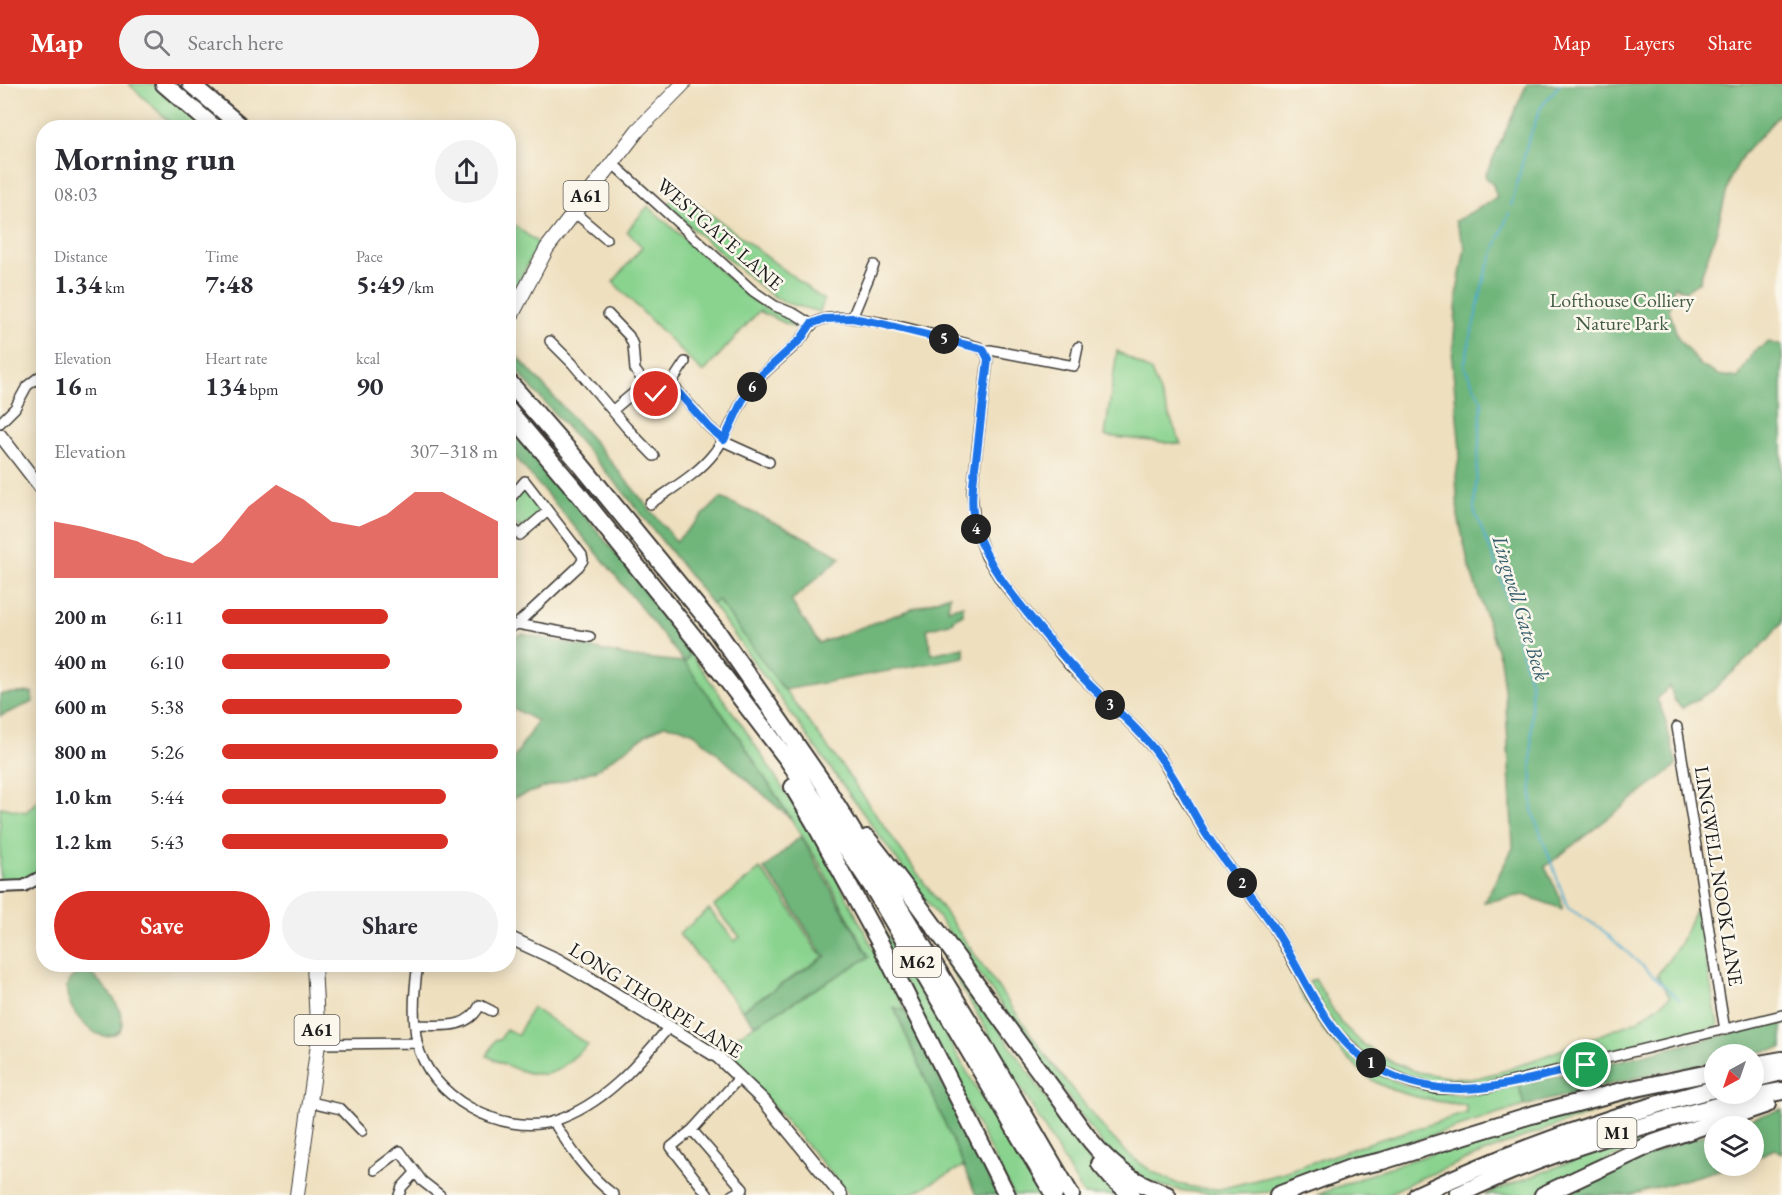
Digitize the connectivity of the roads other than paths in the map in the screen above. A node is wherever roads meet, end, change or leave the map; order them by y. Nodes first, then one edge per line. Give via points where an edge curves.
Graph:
1 (164, 84) edge
2 (191, 84) edge
3 (683, 84) edge
4 (206, 120) edge
5 (234, 120) edge
6 (612, 163) junction
7 (574, 212) junction
8 (606, 239) dead end
9 (874, 265) dead end
10 (516, 307) edge
11 (608, 314) dead end
12 (852, 318) junction
13 (811, 324) junction
14 (550, 341) dead end
15 (1078, 347) dead end
16 (982, 350) junction
17 (685, 362) dead end
18 (36, 379) edge
19 (644, 384) junction
20 (671, 388) junction
21 (516, 390) edge
22 (613, 410) junction
23 (516, 419) edge
24 (0, 423) edge
25 (0, 435) edge
26 (724, 440) junction
27 (654, 456) dead end
28 (769, 462) dead end
29 (36, 482) edge
30 (516, 492) edge
31 (650, 504) dead end
32 (548, 511) junction
33 (516, 531) edge
34 (516, 624) edge
35 (516, 627) edge
36 (590, 637) dead end
37 (1677, 727) dead end
38 (768, 736) junction
39 (825, 786) junction
40 (36, 879) edge
41 (0, 887) edge
42 (516, 941) edge
43 (314, 972) edge
44 (417, 972) edge
45 (492, 1011) dead end
46 (1782, 1015) edge
47 (415, 1025) junction
48 (669, 1026) junction
49 (1725, 1030) junction
50 (417, 1043) junction
51 (318, 1044) junction
52 (1782, 1060) edge
53 (1031, 1062) junction
54 (1764, 1063) edge
55 (1782, 1072) edge
56 (1704, 1074) edge
57 (1764, 1076) edge
58 (740, 1077) junction
59 (1782, 1091) edge
60 (1704, 1092) edge
61 (1782, 1099) edge
62 (311, 1102) junction
63 (553, 1122) junction
64 (692, 1130) junction
65 (362, 1131) dead end
66 (1382, 1161) junction
67 (375, 1170) dead end
68 (415, 1173) junction
69 (297, 1195) edge
70 (399, 1195) edge
71 (440, 1195) edge
72 (614, 1195) edge
73 (708, 1195) edge
74 (732, 1195) edge
75 (841, 1195) edge
76 (1007, 1195) edge
77 (1054, 1195) edge
78 (1071, 1195) edge
79 (1132, 1195) edge
80 (1167, 1195) edge
81 (1278, 1195) edge
82 (1302, 1195) edge
83 (1417, 1195) edge
84 (1458, 1195) edge
85 (1543, 1195) edge

1 - 4 highway
2 - 5 highway
3 - 6 main road, A61
6 - 7 main road, A61
6 - 13 street, WESTGATE LANE via 753,291
7 - 8 street
7 - 10 main road, A61 via 547,248
9 - 12 street
11 - 19 street via 629,336 635,370
12 - 13 street via 824,319
12 - 16 street
13 - 26 street via 749,390
14 - 22 street
15 - 16 street via 1074,366
16 - 49 street via 988,359 972,492 975,526 986,556 1068,664 1159,755 1206,835 1273,926 1318,1007 1335,1032 1358,1054 1382,1071 1412,1083 1462,1090 1486,1088
17 - 20 street
18 - 24 street
19 - 20 street via 656,394
19 - 22 street
20 - 26 street
21 - 39 highway, M62 via 717,631
22 - 27 street
23 - 38 highway, M62 via 700,645
25 - 29 main road
26 - 28 street
26 - 31 street via 710,459
30 - 32 street via 525,481
32 - 33 street via 520,535
32 - 34 street via 582,555 582,562
35 - 36 street
37 - 49 street, LINGWELL NOOK LANE
38 - 76 highway via 776,760 881,945
38 - 77 highway, M62 via 875,891
39 - 53 highway, M62 via 909,889
39 - 78 highway, M62
40 - 41 street via 24,886
42 - 48 main road, LONG THORPE LANE via 565,964
43 - 51 main road, A61
44 - 47 street
45 - 47 street via 480,1005 462,1023
46 - 49 street
47 - 50 street
48 - 58 main road, LONG THORPE LANE via 718,1057
48 - 63 street via 633,1069 601,1098
50 - 51 street
50 - 63 street via 432,1073 450,1093 472,1108 505,1123 523,1126
51 - 62 main road, A61
52 - 54 highway
53 - 79 highway via 1092,1154
53 - 80 highway via 1099,1151 1119,1170
55 - 57 highway
56 - 66 highway via 1580,1101
58 - 64 street
58 - 75 main road, LONG THORPE LANE via 786,1126
59 - 84 highway, M1 via 1623,1131
60 - 83 highway, M1 via 1560,1135
61 - 85 highway via 1654,1143
62 - 65 street via 341,1109
62 - 69 main road, A61
63 - 72 street via 576,1155
64 - 73 street via 671,1147
64 - 74 street via 743,1189
66 - 81 highway via 1353,1167
66 - 82 highway
67 - 68 street via 400,1151
68 - 70 street
68 - 71 street

